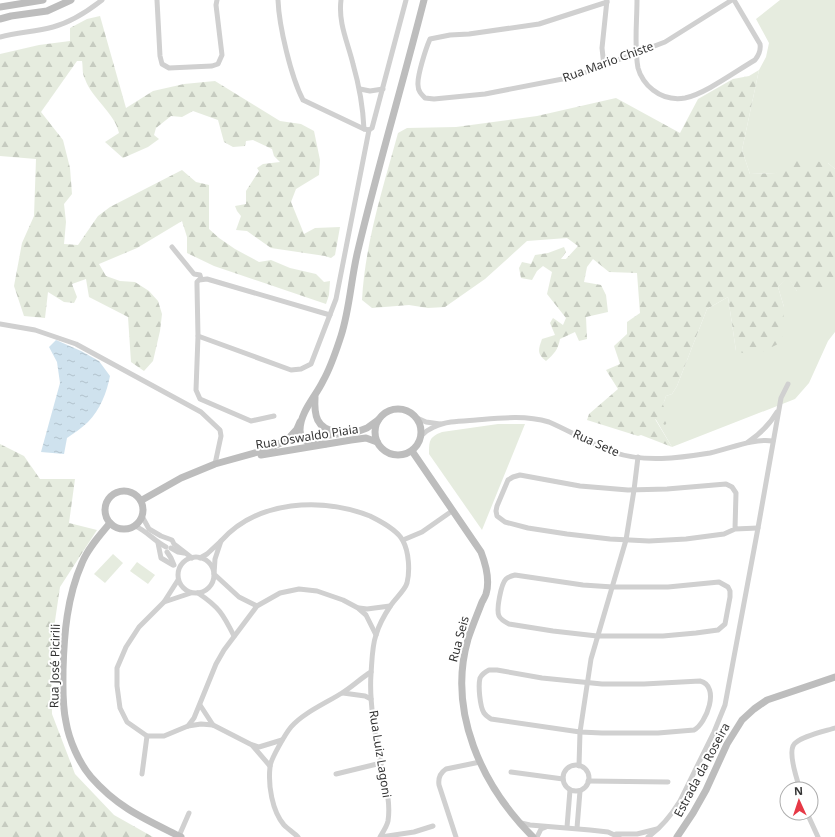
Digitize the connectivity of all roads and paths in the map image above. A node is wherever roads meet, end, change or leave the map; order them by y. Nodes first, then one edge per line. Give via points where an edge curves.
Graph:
1 (43, 0) edge
2 (71, 0) edge
3 (102, 0) edge
4 (157, 0) edge
5 (217, 0) edge
6 (278, 0) edge
7 (341, 0) edge
8 (406, 0) edge
9 (424, 0) edge
10 (638, 0) edge
11 (733, 0) edge
12 (607, 1) edge
13 (0, 7) edge
14 (0, 19) edge
15 (0, 37) edge
16 (636, 54) junction
17 (604, 66) junction
18 (360, 89) junction
19 (383, 89) junction
20 (367, 129) junction
21 (172, 247) dead end
22 (199, 281) junction
23 (330, 315) junction
24 (0, 324) edge
25 (198, 336) junction
26 (788, 384) dead end
27 (315, 395) junction
28 (779, 407) junction
29 (274, 416) dead end
30 (416, 418) junction
31 (301, 420) junction
32 (378, 420) junction
33 (443, 424) junction
34 (344, 433) junction
35 (421, 436) junction
36 (302, 438) junction
37 (285, 441) junction
38 (773, 441) junction
39 (377, 442) junction
40 (326, 444) junction
41 (744, 445) junction
42 (412, 451) junction
43 (638, 457) junction
44 (239, 458) junction
45 (215, 464) junction
46 (634, 490) junction
47 (142, 500) junction
48 (452, 511) junction
49 (142, 518) junction
50 (110, 523) junction
51 (136, 526) junction
52 (758, 528) junction
53 (735, 529) junction
54 (161, 536) junction
55 (403, 540) junction
56 (626, 540) junction
57 (221, 541) junction
58 (158, 543) junction
59 (168, 547) junction
60 (184, 553) junction
61 (192, 558) junction
62 (200, 558) junction
63 (173, 565) junction
64 (179, 570) junction
65 (214, 574) junction
66 (178, 580) junction
67 (613, 587) junction
68 (191, 593) junction
69 (198, 593) junction
70 (164, 602) junction
71 (257, 606) junction
72 (390, 606) junction
73 (358, 608) junction
74 (376, 635) junction
75 (234, 636) junction
76 (597, 636) junction
77 (371, 672) junction
78 (835, 677) edge
79 (586, 683) junction
80 (342, 693) junction
81 (371, 699) junction
82 (200, 705) junction
83 (213, 725) junction
84 (188, 726) junction
85 (835, 728) edge
86 (580, 732) junction
87 (147, 736) junction
88 (282, 740) junction
89 (252, 745) junction
90 (480, 762) junction
91 (381, 763) junction
92 (270, 766) junction
93 (579, 766) junction
94 (511, 772) dead end
95 (142, 774) dead end
96 (336, 774) dead end
97 (563, 779) junction
98 (588, 781) junction
99 (798, 781) edge
100 (668, 782) dead end
101 (570, 790) junction
102 (580, 791) junction
103 (189, 813) dead end
104 (811, 821) edge
105 (520, 822) junction
106 (433, 826) dead end
107 (551, 827) junction
108 (567, 827) junction
109 (577, 828) junction
110 (658, 828) junction
111 (613, 834) junction
112 (180, 836) edge
113 (298, 837) edge
114 (381, 837) edge
115 (456, 837) edge
116 (534, 837) edge
117 (537, 837) edge
118 (619, 837) edge
119 (648, 837) edge
120 (677, 837) edge
121 (818, 837) edge

1 - 13 street
2 - 14 street via 47,11
3 - 15 street via 83,13 53,27
4 - 5 street via 160,56 162,64 169,68 218,64 222,55
6 - 20 street via 286,50 304,100
7 - 18 street via 343,33
8 - 19 street
9 - 27 street via 358,250 345,322 330,367
10 - 16 street
11 - 16 street, Rua Mario Chiste via 665,42
11 - 16 street via 760,44 759,53 755,60 708,88 686,98 664,97 647,86 638,69
12 - 17 street via 602,48
12 - 17 street, Rua Mario Chiste via 539,24 430,39 418,84 420,93 425,98 434,99 518,89 573,77
16 - 17 street, Rua Mario Chiste
18 - 19 street
18 - 20 street
19 - 20 street via 372,128
20 - 23 street via 336,299
21 - 22 street via 194,274 193,279
22 - 23 street via 206,279
22 - 25 street
23 - 25 street via 311,364 301,369 292,370
24 - 45 street via 35,330 76,344 201,412 220,430
25 - 29 street via 196,390 200,399 251,421
26 - 28 street
27 - 31 street
27 - 34 street via 315,414 320,423 330,431
28 - 38 street
28 - 41 street via 764,429
30 - 32 street via 406,410 397,409 388,411
30 - 33 street, Rua Sete
30 - 35 street
31 - 36 street
31 - 37 street via 297,429
32 - 34 street, Rua Oswaldo Piaia via 368,428
32 - 39 street via 375,429
33 - 35 street, Rua Sete via 427,430
33 - 43 street, Rua Sete via 500,418 541,419 613,452
34 - 36 street, Rua Oswaldo Piaia
35 - 42 street
36 - 37 street, Rua Oswaldo Piaia
36 - 40 street via 315,444
37 - 44 street, Rua Oswaldo Piaia
38 - 41 street, Rua Sete
38 - 52 street
39 - 40 street, Rua Oswaldo Piaia via 366,438
39 - 42 street via 386,452 394,455 404,455
40 - 44 street, Rua Oswaldo Piaia
41 - 43 street, Rua Sete via 695,455
42 - 48 street, Rua Seis
43 - 46 street
44 - 45 street, Rua Oswaldo Piaia
45 - 47 street, Rua Oswaldo Piaia via 181,478
46 - 53 street via 722,483 729,485 736,493
46 - 56 street
46 - 56 street via 580,486 520,475 508,480 496,508 497,516 505,522 567,534
47 - 49 street
47 - 50 street via 127,491 120,491 109,497 105,511
48 - 55 street via 422,532
48 - 90 street, Rua Seis via 481,552 486,572 486,595 468,641 462,680 466,720
49 - 51 street
49 - 54 street via 149,528
50 - 51 street via 124,530
50 - 112 street, Rua José Picirili via 82,562 69,602 63,701 66,723 78,756 90,776 113,799 131,812
51 - 58 street
52 - 53 street
52 - 110 street via 725,705 680,801
53 - 56 street via 724,534 686,539
54 - 59 street
54 - 60 street via 172,540
55 - 57 street via 380,520 328,505 300,505 261,513 240,524
55 - 72 street via 407,553 407,584
56 - 67 street
57 - 62 street
57 - 65 street via 215,559
58 - 59 street
58 - 63 street via 161,558
59 - 60 street
59 - 63 street
60 - 61 street
61 - 62 street
61 - 64 street via 183,563
62 - 65 street via 210,564
63 - 64 street
64 - 66 street
65 - 69 street via 212,585
65 - 71 street via 239,597
66 - 68 street via 181,586
66 - 70 street
67 - 76 street
67 - 76 street via 515,575 503,583 498,611 499,617 504,621 553,631
67 - 76 street via 722,583 728,587 730,594 725,624 718,630 696,633
68 - 69 street
68 - 70 street
69 - 75 street via 224,616
70 - 87 street via 140,627 126,647 117,668 116,686 120,708 127,722
71 - 73 street via 280,593 299,589 331,595
71 - 75 street
72 - 73 street
72 - 74 street
73 - 74 street via 366,615
74 - 77 street
75 - 82 street via 216,664
76 - 79 street
77 - 80 street
77 - 81 street
78 - 120 street, Estrada da Roseira via 767,700 742,720 727,744 694,813
79 - 86 street
79 - 86 street via 493,670 482,674 479,685 482,710 489,718
79 - 86 street via 704,682 709,686 711,695 704,720 694,730 620,734
80 - 81 street, Rua Luiz Lagoni
80 - 88 street via 292,726
81 - 91 street, Rua Luiz Lagoni
82 - 83 street
82 - 84 street
83 - 84 street
83 - 89 street
84 - 87 street via 164,736
85 - 99 street via 801,739 793,746
86 - 93 street
87 - 95 street
88 - 89 street via 259,746
88 - 92 street
89 - 92 street
90 - 105 street, Rua Seis via 498,794
90 - 115 street via 446,769 439,778
91 - 96 street
91 - 114 street, Rua Luiz Lagoni via 386,783 388,822
92 - 113 street via 270,789 275,809 284,824
93 - 97 street via 572,766 566,770
93 - 98 street via 587,772
94 - 97 street
97 - 101 street
98 - 100 street
98 - 102 street
101 - 102 street
101 - 108 street
102 - 109 street
103 - 112 street
104 - 121 street
105 - 107 street
105 - 116 street, Rua Seis
106 - 114 street, Rua Luiz Lagoni
107 - 108 street
107 - 117 street via 541,829
108 - 109 street
109 - 111 street
110 - 111 street via 637,834
110 - 119 street
111 - 118 street

